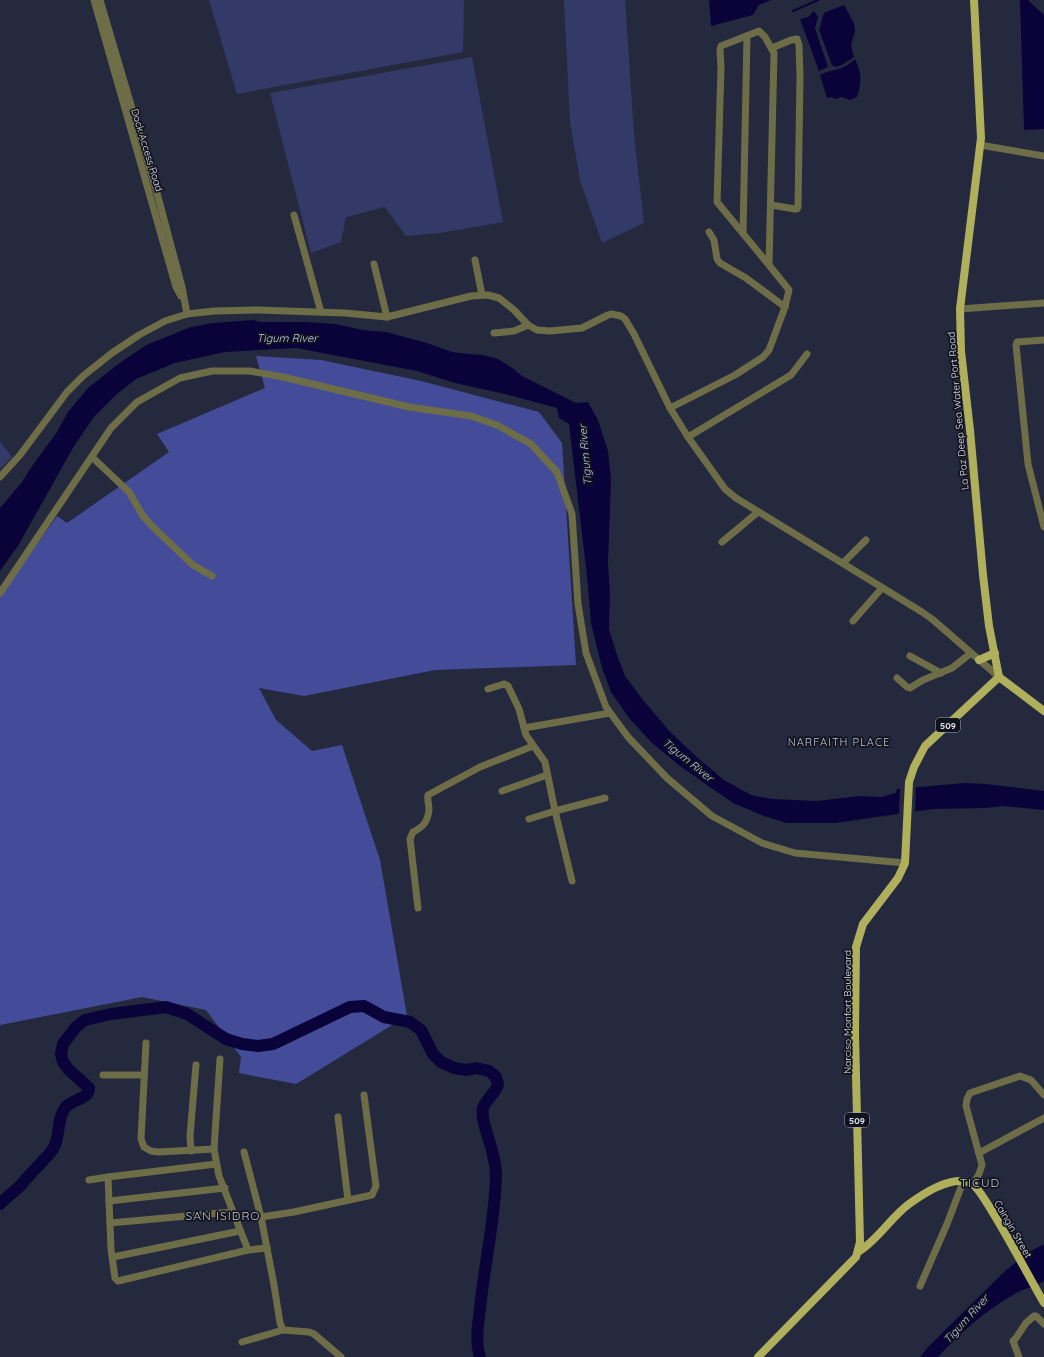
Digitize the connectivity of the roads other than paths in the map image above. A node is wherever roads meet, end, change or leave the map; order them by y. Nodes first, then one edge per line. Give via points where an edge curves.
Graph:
1 (94, 0) edge
2 (100, 0) edge
3 (974, 0) edge
4 (747, 36) junction
5 (772, 48) junction
6 (980, 145) junction
7 (1044, 156) edge
8 (771, 205) junction
9 (294, 215) dead end
10 (709, 232) dead end
11 (743, 234) junction
12 (475, 260) dead end
13 (374, 264) dead end
14 (769, 265) junction
15 (482, 295) junction
16 (1044, 303) edge
17 (184, 304) junction
18 (785, 307) junction
19 (960, 309) junction
20 (321, 312) junction
21 (187, 314) junction
22 (388, 317) junction
23 (528, 325) junction
24 (494, 333) dead end
25 (1044, 340) edge
26 (807, 354) dead end
27 (670, 408) junction
28 (688, 436) junction
29 (92, 457) junction
30 (0, 477) edge
31 (758, 512) junction
32 (1044, 527) edge
33 (866, 540) dead end
34 (722, 542) dead end
35 (842, 563) junction
36 (212, 576) dead end
37 (882, 588) junction
38 (0, 593) edge
39 (853, 621) dead end
40 (971, 653) junction
41 (995, 653) junction
42 (910, 656) dead end
43 (979, 660) junction
44 (941, 673) junction
45 (999, 677) junction
46 (897, 678) dead end
47 (488, 689) dead end
48 (1044, 711) edge
49 (610, 713) junction
50 (524, 728) junction
51 (533, 746) junction
52 (547, 775) junction
53 (502, 791) dead end
54 (605, 798) dead end
55 (556, 811) junction
56 (529, 819) dead end
57 (906, 860) junction
58 (572, 881) dead end
59 (418, 908) dead end
60 (146, 1043) dead end
61 (220, 1059) dead end
62 (196, 1065) dead end
63 (103, 1075) dead end
64 (144, 1075) junction
65 (1044, 1095) edge
66 (364, 1096) dead end
67 (338, 1118) dead end
68 (1044, 1118) edge
69 (214, 1149) junction
70 (191, 1151) junction
71 (244, 1152) dead end
72 (979, 1153) junction
73 (216, 1164) junction
74 (108, 1177) junction
75 (89, 1180) dead end
76 (963, 1182) junction
77 (973, 1184) junction
78 (225, 1188) junction
79 (108, 1200) junction
80 (348, 1200) junction
81 (232, 1212) junction
82 (260, 1217) junction
83 (110, 1223) junction
84 (240, 1231) junction
85 (267, 1248) junction
86 (248, 1250) junction
87 (858, 1252) junction
88 (113, 1257) junction
89 (920, 1286) dead end
90 (1043, 1301) edge
91 (1044, 1324) edge
92 (283, 1330) junction
93 (242, 1342) dead end
94 (341, 1357) edge
95 (758, 1357) edge
96 (1019, 1357) edge

1 - 17 street, Dock Access Road via 176,287
2 - 17 street, Dock Access Road via 157,193 182,287
3 - 6 main road, La Paz Deep Sea Water Port Road
4 - 5 street via 759,31
4 - 11 street
4 - 11 street via 720,49 717,202
5 - 8 street via 774,52
5 - 8 street via 797,39 800,76 798,207 795,209
6 - 7 street
6 - 19 main road, La Paz Deep Sea Water Port Road
8 - 14 street
9 - 20 street
10 - 18 street via 714,240 720,263 746,278
11 - 14 street
12 - 15 street
13 - 22 street
14 - 18 street via 789,290
15 - 22 street
15 - 23 street via 499,298
16 - 19 street
17 - 21 street, Dock Access Road
18 - 27 street via 769,350 763,357 735,375
19 - 41 main road, La Paz Deep Sea Water Port Road via 961,351 983,575
20 - 21 street via 258,310
20 - 22 street
21 - 30 street via 165,321 139,335 83,376 67,392 20,455
23 - 24 street via 514,331
23 - 27 street via 537,330 550,331 582,328 608,315 621,316 634,334
25 - 32 street via 1017,342 1016,345 1028,464
26 - 28 street via 791,375
27 - 28 street
28 - 31 street via 725,489
29 - 36 street via 129,492 143,516 154,528 193,564
29 - 38 street
29 - 49 street via 111,428 137,402 180,378 212,371 250,372 283,377 409,406 471,416 497,425 531,444 557,472 572,514 578,604 586,653
31 - 34 street
31 - 35 street
33 - 35 street
35 - 37 street
37 - 39 street
37 - 40 street via 932,619
40 - 43 street
40 - 44 street
41 - 43 main road
41 - 45 main road, La Paz Deep Sea Water Port Road
42 - 44 street
43 - 45 street
44 - 46 street via 910,688
45 - 48 main road
45 - 57 main road, Narciso Monfort Boulevard / 509 via 925,746 914,767 909,782
47 - 50 street via 504,684 508,686 519,709
49 - 50 street
49 - 57 street via 628,737 672,783 712,816 762,843 795,853
50 - 51 street
51 - 52 street via 545,762
51 - 59 street via 480,767 428,795 429,809 425,824 413,832 410,839
52 - 53 street
52 - 55 street
54 - 55 street
55 - 56 street
55 - 58 street
57 - 87 main road, Narciso Monfort Boulevard / 509 via 898,878 863,924 856,947 855,1033 860,1242
60 - 64 street
61 - 69 street
62 - 70 street
63 - 64 street
64 - 70 street via 141,1139 144,1147 158,1152
65 - 72 street via 1031,1080 1020,1076 970,1093 966,1106
66 - 80 street via 376,1186 372,1195
67 - 80 street
68 - 72 street
69 - 70 street
69 - 73 street
71 - 82 street
72 - 77 street via 982,1165
73 - 74 street
73 - 78 street
74 - 75 street
74 - 79 street
76 - 77 main road
76 - 87 main road via 950,1182 936,1187 908,1204
76 - 89 street
77 - 90 main road, Caingin Street via 988,1204
78 - 79 street
78 - 81 street
79 - 83 street
80 - 82 street
81 - 83 street
81 - 84 street
82 - 85 street
83 - 88 street
84 - 86 street
84 - 88 street
85 - 86 street
85 - 92 street
86 - 88 street via 118,1281 115,1278
87 - 95 main road
91 - 96 street via 1034,1316 1013,1340
92 - 93 street
92 - 94 street via 314,1334

